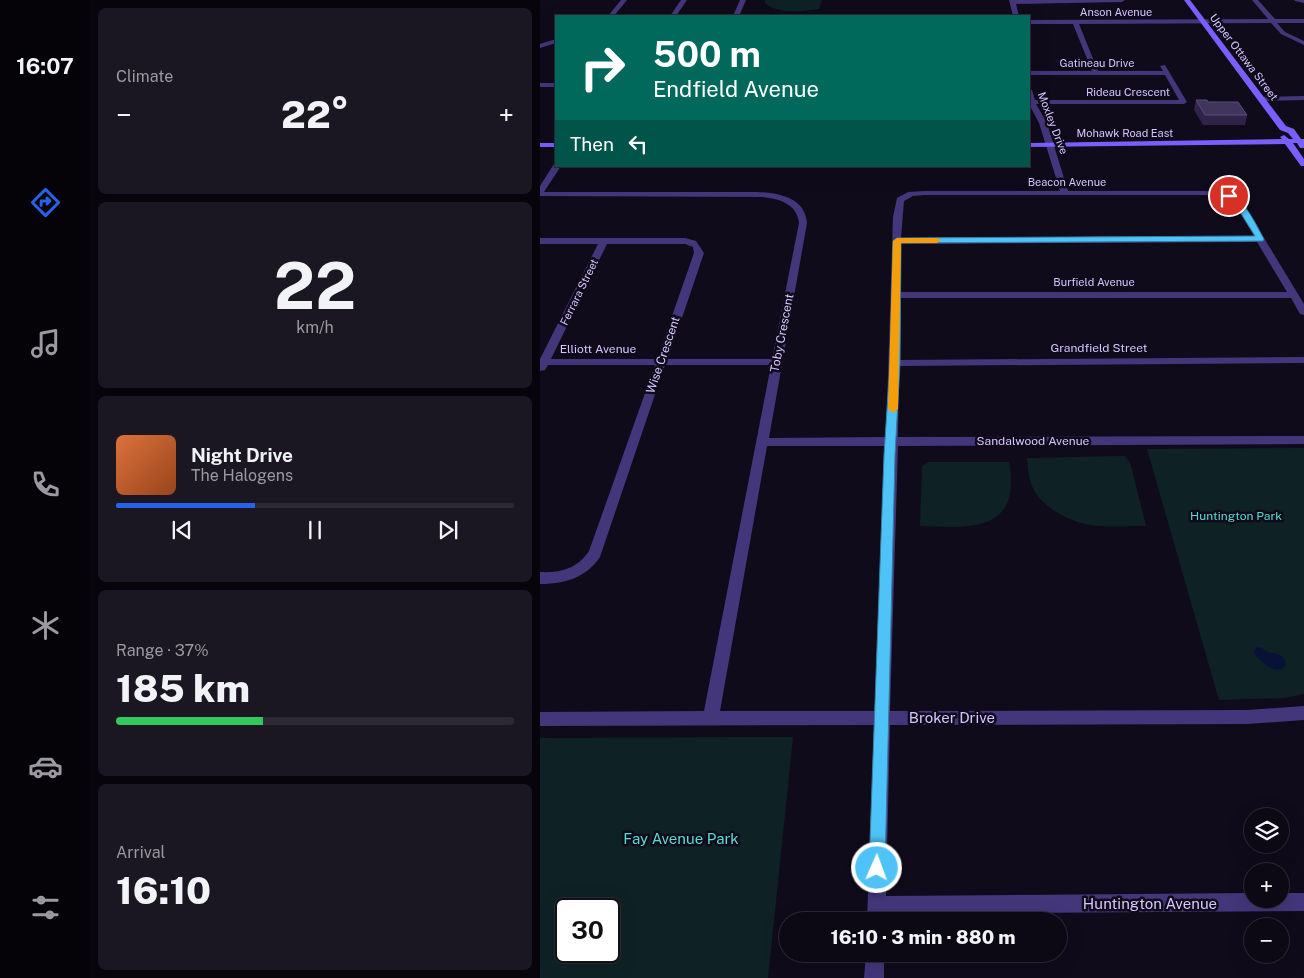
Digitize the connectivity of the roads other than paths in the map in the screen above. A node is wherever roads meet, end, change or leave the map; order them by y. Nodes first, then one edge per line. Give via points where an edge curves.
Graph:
1 (624, 0) edge
2 (684, 0) edge
3 (743, 0) edge
4 (1122, 0) edge
5 (1187, 0) edge
6 (1255, 0) edge
7 (1297, 0) edge
8 (1013, 1) edge
9 (1068, 1) edge
10 (1304, 1) edge
11 (612, 15) edge
12 (674, 15) edge
13 (736, 15) edge
14 (1016, 15) edge
15 (1272, 21) junction
16 (1304, 21) edge
17 (1030, 22) edge
18 (1075, 22) junction
19 (1138, 22) junction
20 (1204, 22) junction
21 (1142, 30) dead end
22 (555, 41) edge
23 (1304, 43) edge
24 (542, 45) edge
25 (555, 49) edge
26 (1165, 70) joint
27 (1030, 73) edge
28 (1096, 73) junction
29 (540, 85) edge
30 (555, 85) edge
31 (1030, 94) edge
32 (1261, 98) junction
33 (1304, 98) edge
34 (1032, 102) junction
35 (1283, 128) junction
36 (1288, 143) junction
37 (1303, 144) edge
38 (540, 145) edge
39 (555, 145) edge
40 (1030, 145) edge
41 (1050, 145) junction
42 (1304, 164) edge
43 (557, 167) edge
44 (540, 193) edge
45 (1065, 193) junction
46 (1260, 239) junction
47 (540, 241) edge
48 (604, 241) junction
49 (897, 241) junction
50 (1293, 294) junction
51 (896, 296) junction
52 (1304, 312) edge
53 (1304, 360) edge
54 (776, 362) junction
55 (661, 363) junction
56 (895, 363) junction
57 (541, 365) edge
58 (1304, 440) edge
59 (762, 442) junction
60 (891, 442) junction
61 (540, 578) edge
62 (1304, 713) edge
63 (711, 718) junction
64 (882, 718) junction
65 (540, 719) edge
66 (1304, 902) edge
67 (876, 912) edge
68 (915, 912) edge
69 (875, 962) edge
70 (874, 978) edge

1 - 11 street
2 - 12 street
3 - 13 street
4 - 9 street
5 - 20 main road, Upper Ottawa Street
6 - 15 street
7 - 10 street
8 - 9 street
8 - 14 street
15 - 16 street, Anson Avenue
15 - 20 street, Anson Avenue
15 - 23 street via 1287,36
17 - 18 street, Anson Avenue
18 - 19 street, Anson Avenue
18 - 28 street
19 - 20 street, Anson Avenue
19 - 21 street
20 - 32 main road, Upper Ottawa Street
22 - 24 street
24 - 25 street
26 - 28 street, Gatineau Drive
26 - 34 street, Rideau Crescent via 1184,102
27 - 28 street, Gatineau Drive
29 - 30 street
31 - 34 street, Moxley Drive
32 - 33 street
32 - 35 main road, Upper Ottawa Street
34 - 41 street, Moxley Drive
35 - 36 main road, Upper Ottawa Street via 1280,131
35 - 37 main road, Upper Ottawa Street via 1291,131
36 - 37 main road, Mohawk Road East
36 - 41 main road, Mohawk Road East
36 - 42 main road, Upper Ottawa Street
38 - 39 main road
40 - 41 main road, Mohawk Road East
41 - 45 street, Moxley Drive
43 - 44 street
44 - 54 street, Toby Crescent via 756,194 794,204 803,214 803,224
45 - 46 street, Beacon Avenue via 1206,193 1228,196 1238,202
45 - 49 street, Beacon Avenue via 922,193 906,196 898,204
46 - 49 street
46 - 50 street
47 - 48 street, Wise Crescent
48 - 55 street, Wise Crescent via 685,242 697,246 699,253
48 - 57 street, Ferrara Street
49 - 51 street
50 - 51 street, Burfield Avenue
50 - 52 street
51 - 56 street
53 - 56 street, Grandfield Street
54 - 55 street, Elliott Avenue
54 - 59 street, Toby Crescent
55 - 57 street, Elliott Avenue
55 - 61 street, Wise Crescent via 592,558 578,572 553,579
56 - 60 street
58 - 60 street, Sandalwood Avenue
59 - 60 street, Sandalwood Avenue
59 - 63 street, Toby Crescent
60 - 64 street
62 - 64 street, Broker Drive via 1247,717
63 - 64 street, Broker Drive
63 - 65 street, Broker Drive
64 - 67 street
66 - 68 street, Huntington Avenue
69 - 70 street

